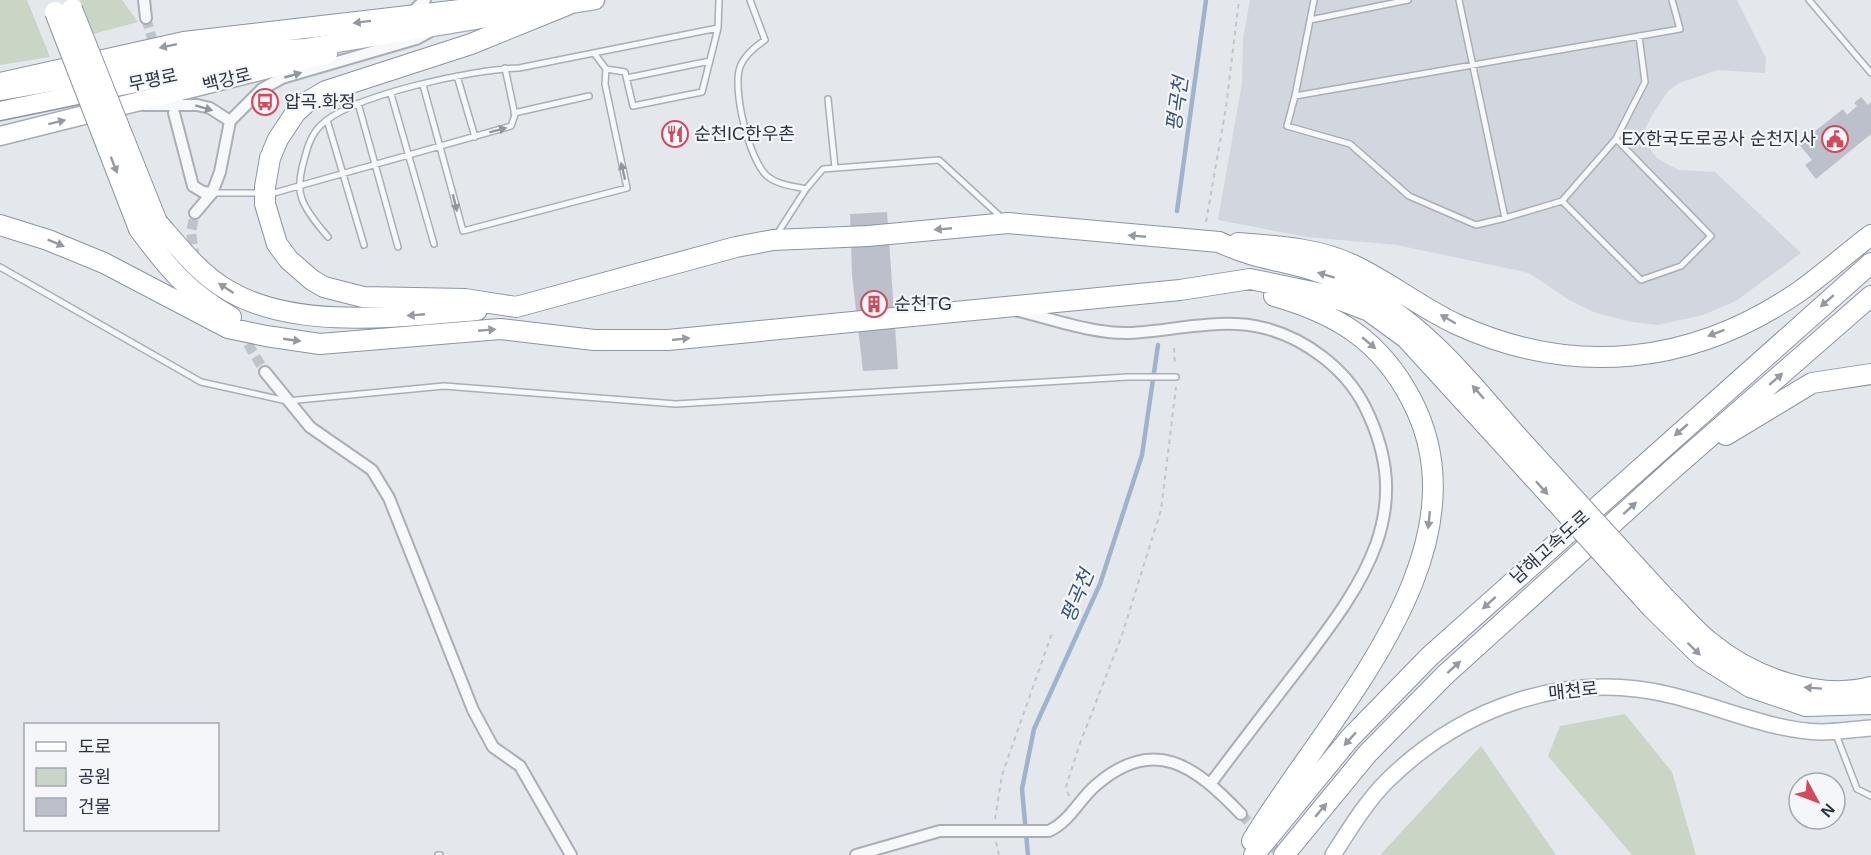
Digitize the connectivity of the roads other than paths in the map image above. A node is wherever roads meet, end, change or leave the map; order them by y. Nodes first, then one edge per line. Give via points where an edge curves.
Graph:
1 (144, 0) edge
2 (425, 0) edge
3 (595, 0) edge
4 (719, 0) edge
5 (750, 0) edge
6 (1314, 0) edge
7 (1408, 0) edge
8 (1459, 0) edge
9 (1672, 0) edge
10 (1809, 0) edge
11 (61, 5) edge
12 (567, 5) junction
13 (407, 17) junction
14 (146, 18) tunnel mouth
15 (1310, 20) junction
16 (442, 24) junction
17 (718, 28) junction
18 (383, 35) junction
19 (1639, 36) junction
20 (306, 48) junction
21 (594, 53) junction
22 (710, 61) junction
23 (1472, 64) junction
24 (505, 68) junction
25 (606, 69) junction
26 (1871, 73) edge
27 (457, 76) junction
28 (627, 78) junction
29 (0, 83) edge
30 (423, 85) junction
31 (0, 92) edge
32 (391, 94) junction
33 (589, 96) dead end
34 (1295, 96) junction
35 (828, 99) dead end
36 (135, 103) junction
37 (358, 103) junction
38 (0, 111) edge
39 (174, 113) dead end
40 (514, 113) junction
41 (327, 120) junction
42 (230, 121) junction
43 (0, 136) edge
44 (475, 137) junction
45 (1616, 139) junction
46 (441, 146) junction
47 (408, 155) junction
48 (375, 164) junction
49 (835, 168) junction
50 (342, 172) junction
51 (300, 184) junction
52 (806, 189) junction
53 (212, 193) junction
54 (255, 193) dead end
55 (274, 193) dead end
56 (1562, 201) junction
57 (195, 213) tunnel mouth
58 (1505, 218) junction
59 (1008, 223) junction
60 (0, 225) edge
61 (148, 225) junction
62 (1871, 235) edge
63 (328, 237) dead end
64 (773, 240) junction
65 (1219, 242) junction
66 (434, 244) dead end
67 (364, 246) dead end
68 (398, 247) dead end
69 (1871, 263) edge
70 (0, 267) edge
71 (1219, 284) junction
72 (1871, 296) edge
73 (516, 307) junction
74 (1003, 308) junction
75 (266, 336) junction
76 (265, 372) tunnel mouth
77 (1871, 374) edge
78 (1176, 377) road end
79 (287, 401) junction
80 (1510, 440) junction
81 (1675, 467) junction
82 (1658, 603) junction
83 (1871, 687) edge
84 (1871, 704) edge
85 (1871, 728) edge
86 (1834, 731) junction
87 (1211, 783) junction
88 (1871, 796) edge
89 (1241, 814) tunnel mouth
90 (571, 855) edge
91 (856, 855) edge
92 (1244, 855) edge
93 (1254, 855) edge
94 (1284, 855) edge
95 (1333, 855) edge

1 - 14 street
2 - 13 street
3 - 12 main road, 백강로
4 - 17 lane
5 - 52 lane via 765,40 746,56 740,67 744,131 750,151 768,177
6 - 15 lane
7 - 15 lane
8 - 23 lane
9 - 19 lane via 1680,29
10 - 26 lane
11 - 61 highway, bridge
12 - 13 highway via 468,9
12 - 16 main road, 백강로
12 - 73 highway via 471,44 317,95 287,124 270,158 266,181 265,204 277,244 289,260 324,287 363,297 465,298
13 - 18 street
13 -> 29 highway via 184,42
15 - 34 lane
16 - 18 main road, 백강로
42 -> 16 street via 262,89 282,78 416,39
17 - 21 lane
17 - 22 lane
18 - 20 main road, 백강로
18 - 36 main road, 백강로 via 312,59
19 - 23 lane
19 - 45 lane via 1645,82
20 - 31 main road, 백강로 via 226,52
20 - 38 main road, 무평로
21 - 24 lane
21 - 25 lane
22 - 28 lane
22 - 28 lane via 702,92 633,106
23 - 34 lane
23 - 58 lane
24 - 27 lane
24 - 40 lane
25 - 28 lane via 625,72
46 -> 25 lane via 463,231 627,188 605,84
27 - 30 lane
27 - 44 lane
30 - 32 lane
30 - 46 lane
32 - 37 lane
32 - 47 lane
33 - 40 lane
34 - 58 lane via 1287,126 1350,144 1409,196 1476,225
35 - 49 lane
36 -> 42 street via 197,105
43 -> 36 main road, 백강로
37 - 41 lane
37 - 48 lane
39 - 53 street via 193,186
44 -> 40 lane via 511,126
41 - 50 lane
41 - 51 lane via 308,143
42 - 53 street
44 - 46 lane
45 - 56 lane
45 - 56 lane via 1711,236 1681,266 1641,280
46 - 47 lane
47 - 48 lane
47 - 66 lane
48 - 50 lane
48 - 68 lane
49 - 52 lane via 823,170
49 - 59 lane via 939,160
50 - 51 lane
50 - 67 lane
51 - 55 lane
51 - 63 lane via 302,199
52 - 64 lane
53 - 54 lane
53 - 57 street
56 - 58 lane
59 -> 64 highway
65 -> 59 highway
60 -> 75 highway via 104,263 228,328
73 -> 61 highway via 391,317 322,316 272,308 230,292
61 - 75 highway via 172,274 214,308
62 -> 65 highway via 1799,291 1749,321 1689,344 1642,356 1592,359 1544,353 1454,323 1351,264 1291,247
64 - 73 highway
80 -> 65 highway via 1422,332 1380,299 1331,276 1245,255
69 -> 93 highway, 남해고속도로 via 1430,656 1350,738
70 - 79 lane via 201,382
71 - 74 highway
71 - 80 highway via 1250,279 1327,295 1369,311 1406,338
71 -> 92 highway via 1309,306 1348,326 1378,351 1402,381 1419,414 1429,450 1432,491 1419,569 1403,610
81 -> 72 highway, 남해고속도로
75 -> 74 highway via 320,344 500,329 594,340 668,340
74 - 87 street via 1128,333 1218,324 1266,328 1301,343 1338,370 1362,400 1372,422 1387,476 1387,502 1369,567 1343,610
76 - 79 street
77 - 81 highway via 1812,383
78 - 79 lane via 676,404 444,386
79 - 90 street via 310,428 372,470 389,498 473,710 494,747 520,766
80 - 82 highway, bridge
94 -> 81 highway, 남해고속도로 via 1368,753 1445,675
83 -> 82 highway via 1804,688 1757,672 1711,644
82 -> 84 highway via 1702,657 1750,687 1806,706
85 - 86 main road, 매천로
86 - 88 lane via 1857,789
86 - 95 main road, 매천로 via 1768,723 1670,695 1617,687 1553,692 1510,701 1465,722 1424,748 1386,783
87 - 89 street
87 - 91 street via 1171,762 1143,758 1095,786 1063,824 1049,831 940,831

